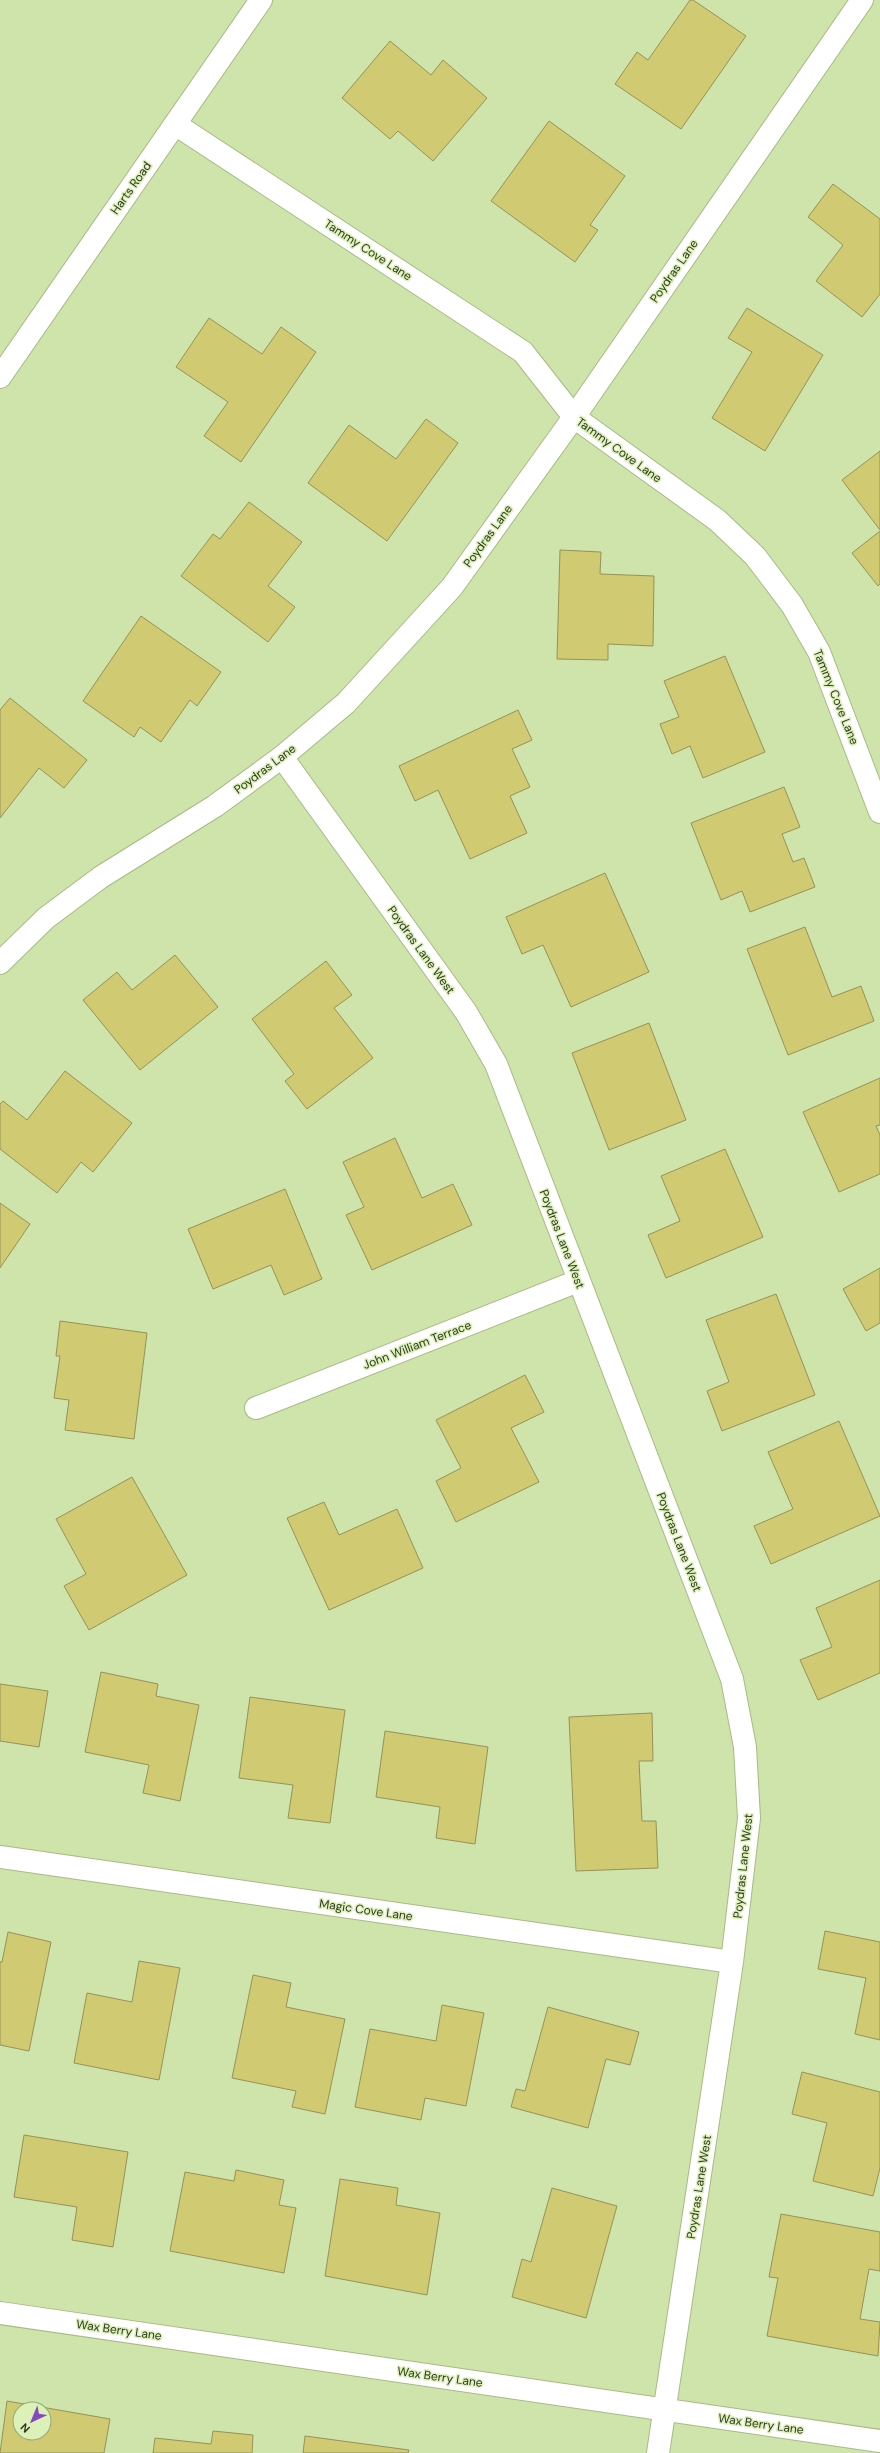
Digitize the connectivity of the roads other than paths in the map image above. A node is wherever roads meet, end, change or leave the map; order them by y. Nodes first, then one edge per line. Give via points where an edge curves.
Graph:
1 (261, 0) edge
2 (862, 0) edge
3 (175, 124) junction
4 (0, 377) edge
5 (574, 417) junction
6 (282, 757) junction
7 (880, 812) edge
8 (0, 963) edge
9 (578, 1281) junction
10 (256, 1408) dead end
11 (0, 1857) edge
12 (732, 1962) junction
13 (0, 2313) edge
14 (665, 2410) junction
15 (880, 2441) edge
16 (658, 2453) edge

1 - 3 street, Harts Road
2 - 5 street, Poydras Lane
3 - 4 street, Harts Road
3 - 5 street, Tammy Cove Lane via 523,352
5 - 6 street, Poydras Lane via 452,587 346,703
5 - 7 street, Tammy Cove Lane via 717,520 754,556 792,605 819,652
6 - 8 street, Poydras Lane via 215,806 101,876 46,918
6 - 9 street, Poydras Lane West via 466,1012 496,1064
9 - 10 street, John William Terrace
9 - 12 street, Poydras Lane West via 732,1679 745,1747 749,1818
11 - 12 street, Magic Cove Lane
12 - 14 street, Poydras Lane West
13 - 14 street, Wax Berry Lane
14 - 15 street, Wax Berry Lane
14 - 16 street, Poydras Lane West

